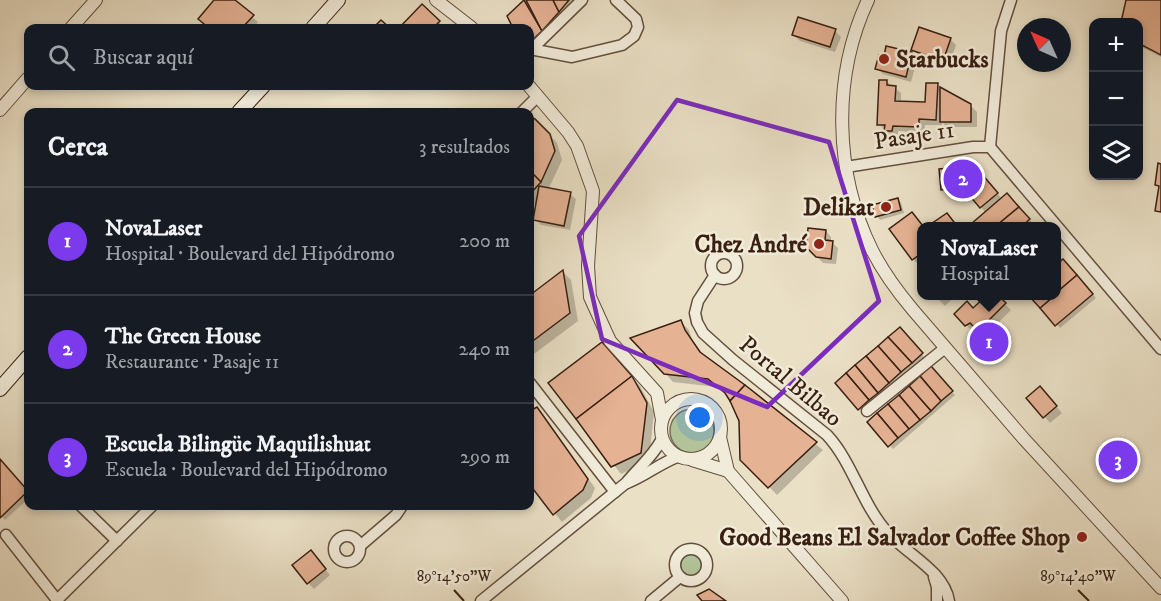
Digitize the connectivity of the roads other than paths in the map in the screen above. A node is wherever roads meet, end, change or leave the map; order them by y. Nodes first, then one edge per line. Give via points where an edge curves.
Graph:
1 (96, 0) edge
2 (338, 0) edge
3 (436, 0) edge
4 (582, 0) edge
5 (616, 0) edge
6 (868, 0) edge
7 (1011, 0) edge
8 (75, 24) edge
9 (317, 24) edge
10 (467, 24) edge
11 (534, 46) edge
12 (534, 50) edge
13 (24, 83) edge
14 (259, 90) edge
15 (533, 90) edge
16 (538, 96) junction
17 (243, 108) edge
18 (526, 108) edge
19 (0, 110) edge
20 (990, 147) junction
21 (846, 167) junction
22 (1053, 222) edge
23 (1061, 231) edge
24 (715, 275) dead end
25 (945, 348) junction
26 (1161, 349) edge
27 (24, 362) edge
28 (0, 389) edge
29 (534, 389) edge
30 (657, 393) junction
31 (541, 399) junction
32 (687, 399) junction
33 (534, 403) edge
34 (867, 411) dead end
35 (662, 420) junction
36 (720, 437) junction
37 (662, 439) junction
38 (677, 457) junction
39 (690, 460) junction
40 (728, 471) junction
41 (626, 483) junction
42 (615, 492) junction
43 (85, 510) edge
44 (148, 510) edge
45 (399, 510) edge
46 (6, 535) dead end
47 (117, 541) junction
48 (360, 546) dead end
49 (932, 572) junction
50 (680, 577) dead end
51 (1161, 588) edge
52 (57, 601) edge
53 (481, 601) edge
54 (651, 601) edge
55 (842, 601) edge
56 (937, 601) edge
57 (949, 601) edge

1 - 8 street
2 - 9 main road
3 - 10 street
4 - 11 street
5 - 12 street via 638,24 637,32 627,42 572,57
6 - 21 street via 853,42 844,92
7 - 20 street via 1001,31
13 - 19 street
14 - 17 main road
15 - 16 street
16 - 18 street
16 - 30 street via 577,146 592,184 588,287 593,305 610,341
20 - 21 street, Pasaje 11
20 - 22 street
21 - 25 street via 853,200 872,250 896,289
23 - 26 street
24 - 49 street, Portal Bilbao via 695,313 703,333 827,435 877,520
25 - 34 street
25 - 51 street
27 - 28 main road
29 - 31 street
30 - 32 street
30 - 35 street
31 - 33 street
31 - 42 street
32 - 35 street via 673,405
32 - 36 street via 704,402 715,411
35 - 37 street
36 - 39 street via 711,452
36 - 40 street
37 - 38 street
37 - 41 street via 654,454
38 - 39 street
38 - 41 street
39 - 40 street
40 - 55 street
41 - 42 street
42 - 53 street
43 - 47 street
44 - 47 street
45 - 48 street
46 - 52 street
47 - 52 street
49 - 56 street
49 - 57 street, Portal Bilbao via 946,587
50 - 54 street

